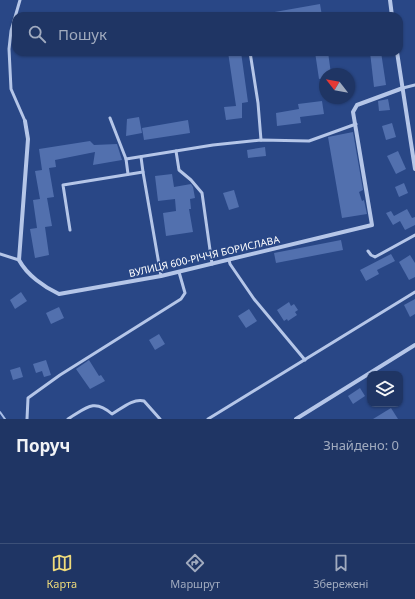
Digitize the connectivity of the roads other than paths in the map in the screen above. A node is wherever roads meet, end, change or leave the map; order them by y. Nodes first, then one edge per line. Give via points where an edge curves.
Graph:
1 (20, 0) edge
2 (390, 0) edge
3 (17, 12) edge
4 (392, 12) edge
5 (12, 28) edge
6 (251, 56) edge
7 (399, 56) edge
8 (415, 84) edge
9 (403, 88) junction
10 (110, 118) dead end
11 (25, 121) joint
12 (356, 124) junction
13 (261, 140) junction
14 (176, 151) junction
15 (141, 158) junction
16 (126, 159) junction
17 (415, 169) edge
18 (143, 172) junction
19 (128, 174) junction
20 (70, 230) dead end
21 (415, 235) edge
22 (368, 251) dead end
23 (0, 254) edge
24 (19, 260) junction
25 (229, 260) junction
26 (212, 264) junction
27 (179, 272) junction
28 (161, 276) junction
29 (415, 292) edge
30 (415, 345) edge
31 (305, 360) junction
32 (27, 419) edge
33 (68, 419) edge
34 (160, 419) edge
35 (208, 419) edge
36 (296, 419) edge

1 - 3 lane
2 - 4 street
5 - 11 lane via 9,49 11,88
6 - 13 lane
7 - 9 street
8 - 9 lane
9 - 12 street, ВУЛИЦЯ 600-РІЧЧЯ БОРИСЛАВА via 357,105 353,112
9 - 17 street
10 - 16 lane
11 - 24 street via 28,139
12 - 13 lane via 309,141
12 - 25 street, ВУЛИЦЯ 600-РІЧЧЯ БОРИСЛАВА via 372,226
13 - 14 lane
14 - 15 lane
14 - 26 lane via 179,170 202,193
15 - 16 lane
15 - 18 lane
16 - 19 lane
18 - 19 lane
18 - 28 lane
19 - 20 lane via 63,186
21 - 22 lane via 375,257
23 - 24 lane
24 - 28 street, ВУЛИЦЯ 600-РІЧЧЯ БОРИСЛАВА via 24,269 59,294
25 - 26 street, ВУЛИЦЯ 600-РІЧЧЯ БОРИСЛАВА
25 - 31 lane via 254,299
26 - 27 street, ВУЛИЦЯ 600-РІЧЧЯ БОРИСЛАВА
27 - 28 street, ВУЛИЦЯ 600-РІЧЧЯ БОРИСЛАВА
27 - 32 lane via 185,294 181,299 28,398
29 - 31 lane
30 - 36 street
31 - 35 lane
33 - 34 lane via 95,405 104,407 112,414 140,400 144,401

